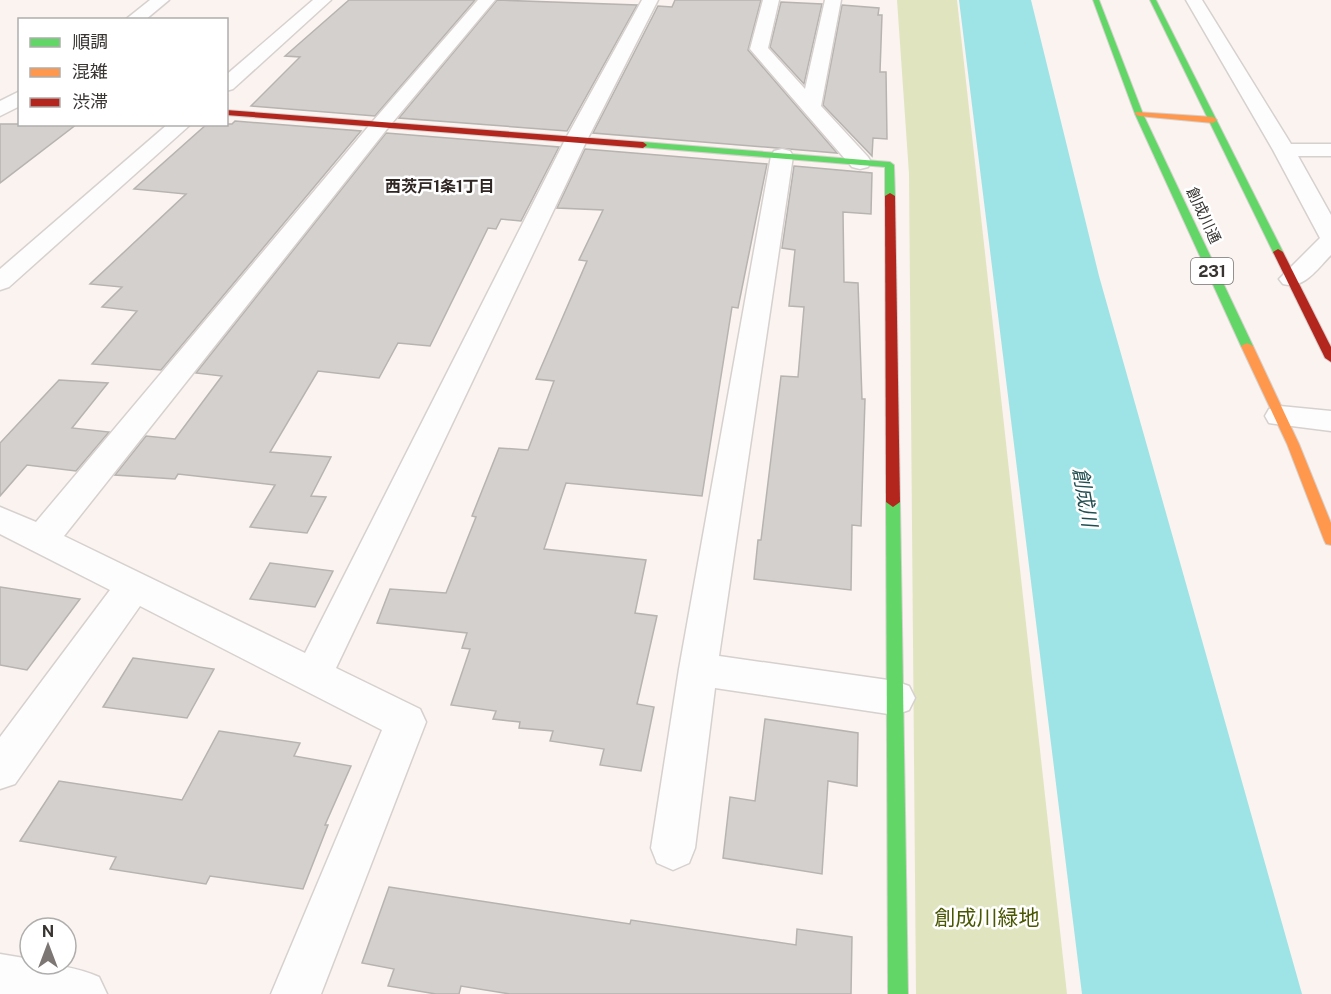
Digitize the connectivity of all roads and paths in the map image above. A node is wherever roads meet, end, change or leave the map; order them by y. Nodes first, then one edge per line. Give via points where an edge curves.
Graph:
1 (161, 0) edge
2 (323, 0) edge
3 (487, 0) edge
4 (650, 0) edge
5 (771, 0) edge
6 (829, 0) edge
7 (833, 0) edge
8 (1096, 0) edge
9 (1154, 0) edge
10 (1194, 0) edge
11 (136, 18) edge
12 (228, 83) edge
13 (18, 98) edge
14 (811, 108) junction
15 (0, 110) edge
16 (228, 112) edge
17 (1139, 114) junction
18 (1213, 120) junction
19 (380, 125) junction
20 (179, 126) edge
21 (576, 141) junction
22 (1284, 150) junction
23 (1331, 150) edge
24 (782, 156) junction
25 (860, 162) junction
26 (1331, 239) edge
27 (1292, 279) junction
28 (0, 282) edge
29 (1331, 358) edge
30 (1280, 416) junction
31 (1331, 421) edge
32 (0, 519) edge
33 (1331, 540) edge
34 (40, 541) junction
35 (134, 586) junction
36 (698, 669) junction
37 (313, 675) junction
38 (895, 698) junction
39 (0, 770) edge
40 (673, 848) dead end
41 (0, 978) edge
42 (82, 994) edge
43 (296, 994) edge
44 (898, 994) edge

1 - 11 street
2 - 12 street
3 - 19 street
4 - 21 street
5 - 14 street via 759,50
6 - 7 street
7 - 14 street
8 - 17 main road, 創成川通 / 231
9 - 18 main road
10 - 22 street
13 - 15 street
14 - 25 street
16 - 19 main road
17 - 18 main road
17 - 30 main road, 創成川通 / 231
18 - 27 main road
19 - 21 main road
19 - 34 street
20 - 28 street
21 - 24 main road
21 - 37 street
22 - 23 street
22 - 26 street
24 - 25 main road
24 - 36 street
25 - 38 main road via 890,165
26 - 27 street
27 - 29 main road
30 - 31 street
30 - 33 main road, 創成川通 / 231
32 - 34 street
34 - 35 street
35 - 37 street
35 - 39 street
36 - 38 street
36 - 40 street
37 - 43 street via 406,722
38 - 44 main road
41 - 42 street

